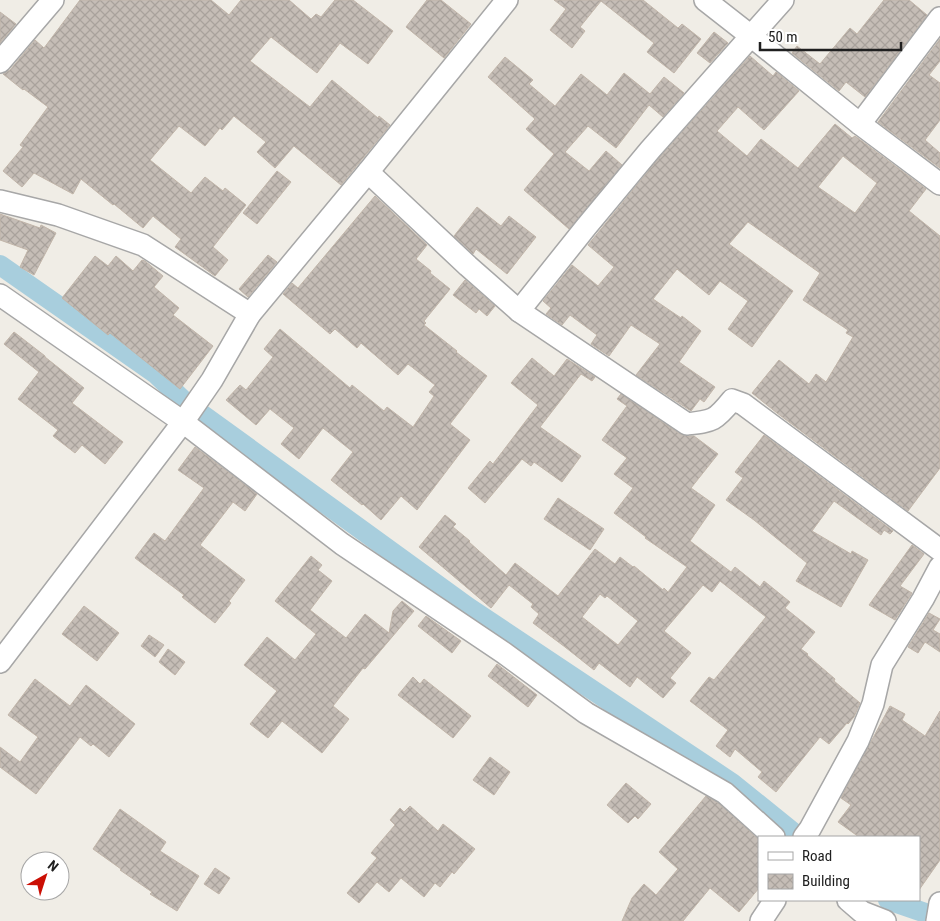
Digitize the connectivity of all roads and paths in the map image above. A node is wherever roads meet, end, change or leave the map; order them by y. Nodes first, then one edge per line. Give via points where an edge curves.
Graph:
1 (54, 0) edge
2 (507, 0) edge
3 (705, 0) edge
4 (782, 0) edge
5 (940, 18) edge
6 (751, 36) junction
7 (0, 62) edge
8 (860, 124) junction
9 (368, 172) junction
10 (940, 184) edge
11 (0, 201) edge
12 (0, 295) edge
13 (519, 310) junction
14 (250, 314) junction
15 (182, 422) junction
16 (940, 550) edge
17 (940, 567) edge
18 (0, 662) edge
19 (807, 833) edge
20 (773, 836) edge
21 (774, 901) edge
22 (849, 901) edge
23 (761, 921) edge
24 (885, 921) edge

1 - 7 street
2 - 9 street
3 - 6 street
4 - 6 street
5 - 8 street
6 - 8 street
6 - 13 street via 650,150
8 - 10 street
9 - 13 street
9 - 14 street
11 - 14 street via 58,215 143,245
12 - 15 street
13 - 16 street via 687,424 708,422 720,415 732,400 743,404
14 - 15 street via 212,380
15 - 18 street
15 - 20 street via 342,544 504,653 586,713 725,793
17 - 19 street via 882,665 858,741
21 - 23 street
22 - 24 street via 862,912

